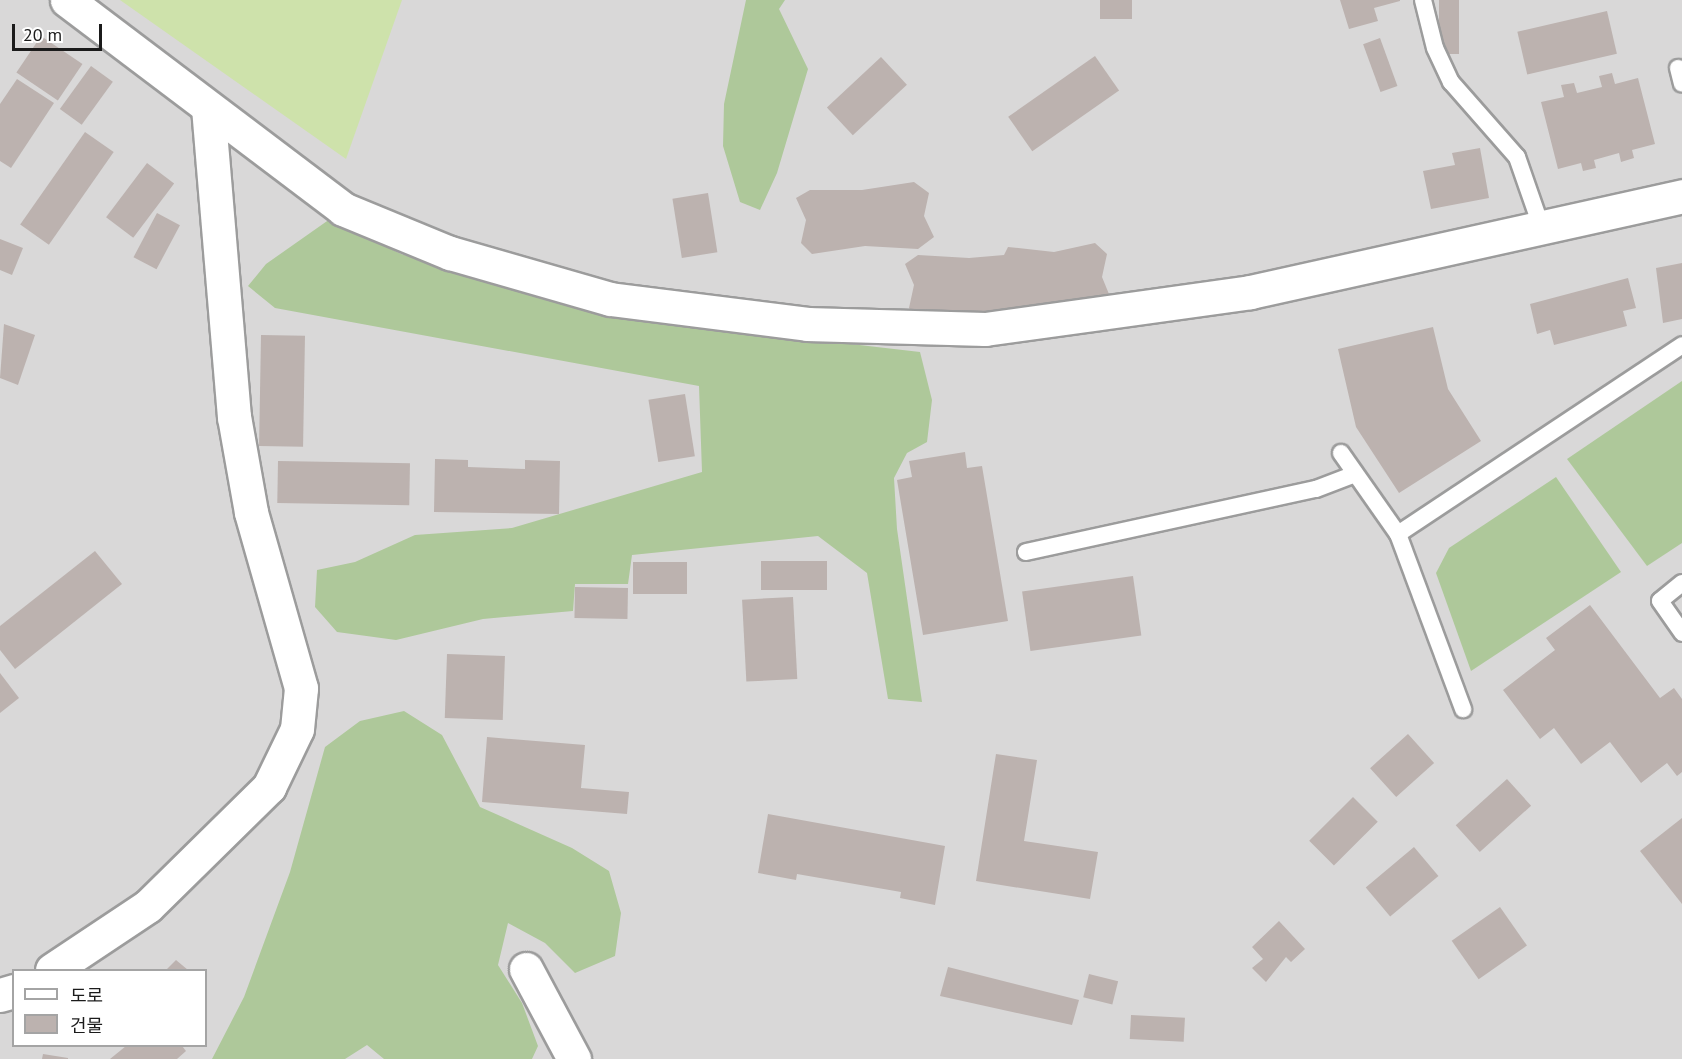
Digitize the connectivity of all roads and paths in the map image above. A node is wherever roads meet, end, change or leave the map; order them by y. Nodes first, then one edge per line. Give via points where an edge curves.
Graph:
1 (66, 0) edge
2 (1423, 0) edge
3 (208, 110) junction
4 (1682, 196) edge
5 (1541, 226) junction
6 (1682, 345) edge
7 (1341, 453) dead end
8 (1355, 474) junction
9 (1398, 534) junction
10 (1026, 552) dead end
11 (1682, 583) edge
12 (1682, 633) edge
13 (1463, 709) dead end
14 (54, 969) edge
15 (526, 969) dead end
16 (574, 1059) edge

1 - 3 street
2 - 5 lane via 1435,48 1451,82 1517,157
3 - 5 street via 343,209 450,253 610,299 807,324 986,329 1250,292
3 - 14 street via 234,417 251,512 301,688 297,729 269,787 148,906
4 - 5 street
6 - 9 lane
7 - 8 lane
8 - 9 lane
8 - 10 lane via 1316,489
9 - 13 lane
11 - 12 lane via 1660,602
15 - 16 street

